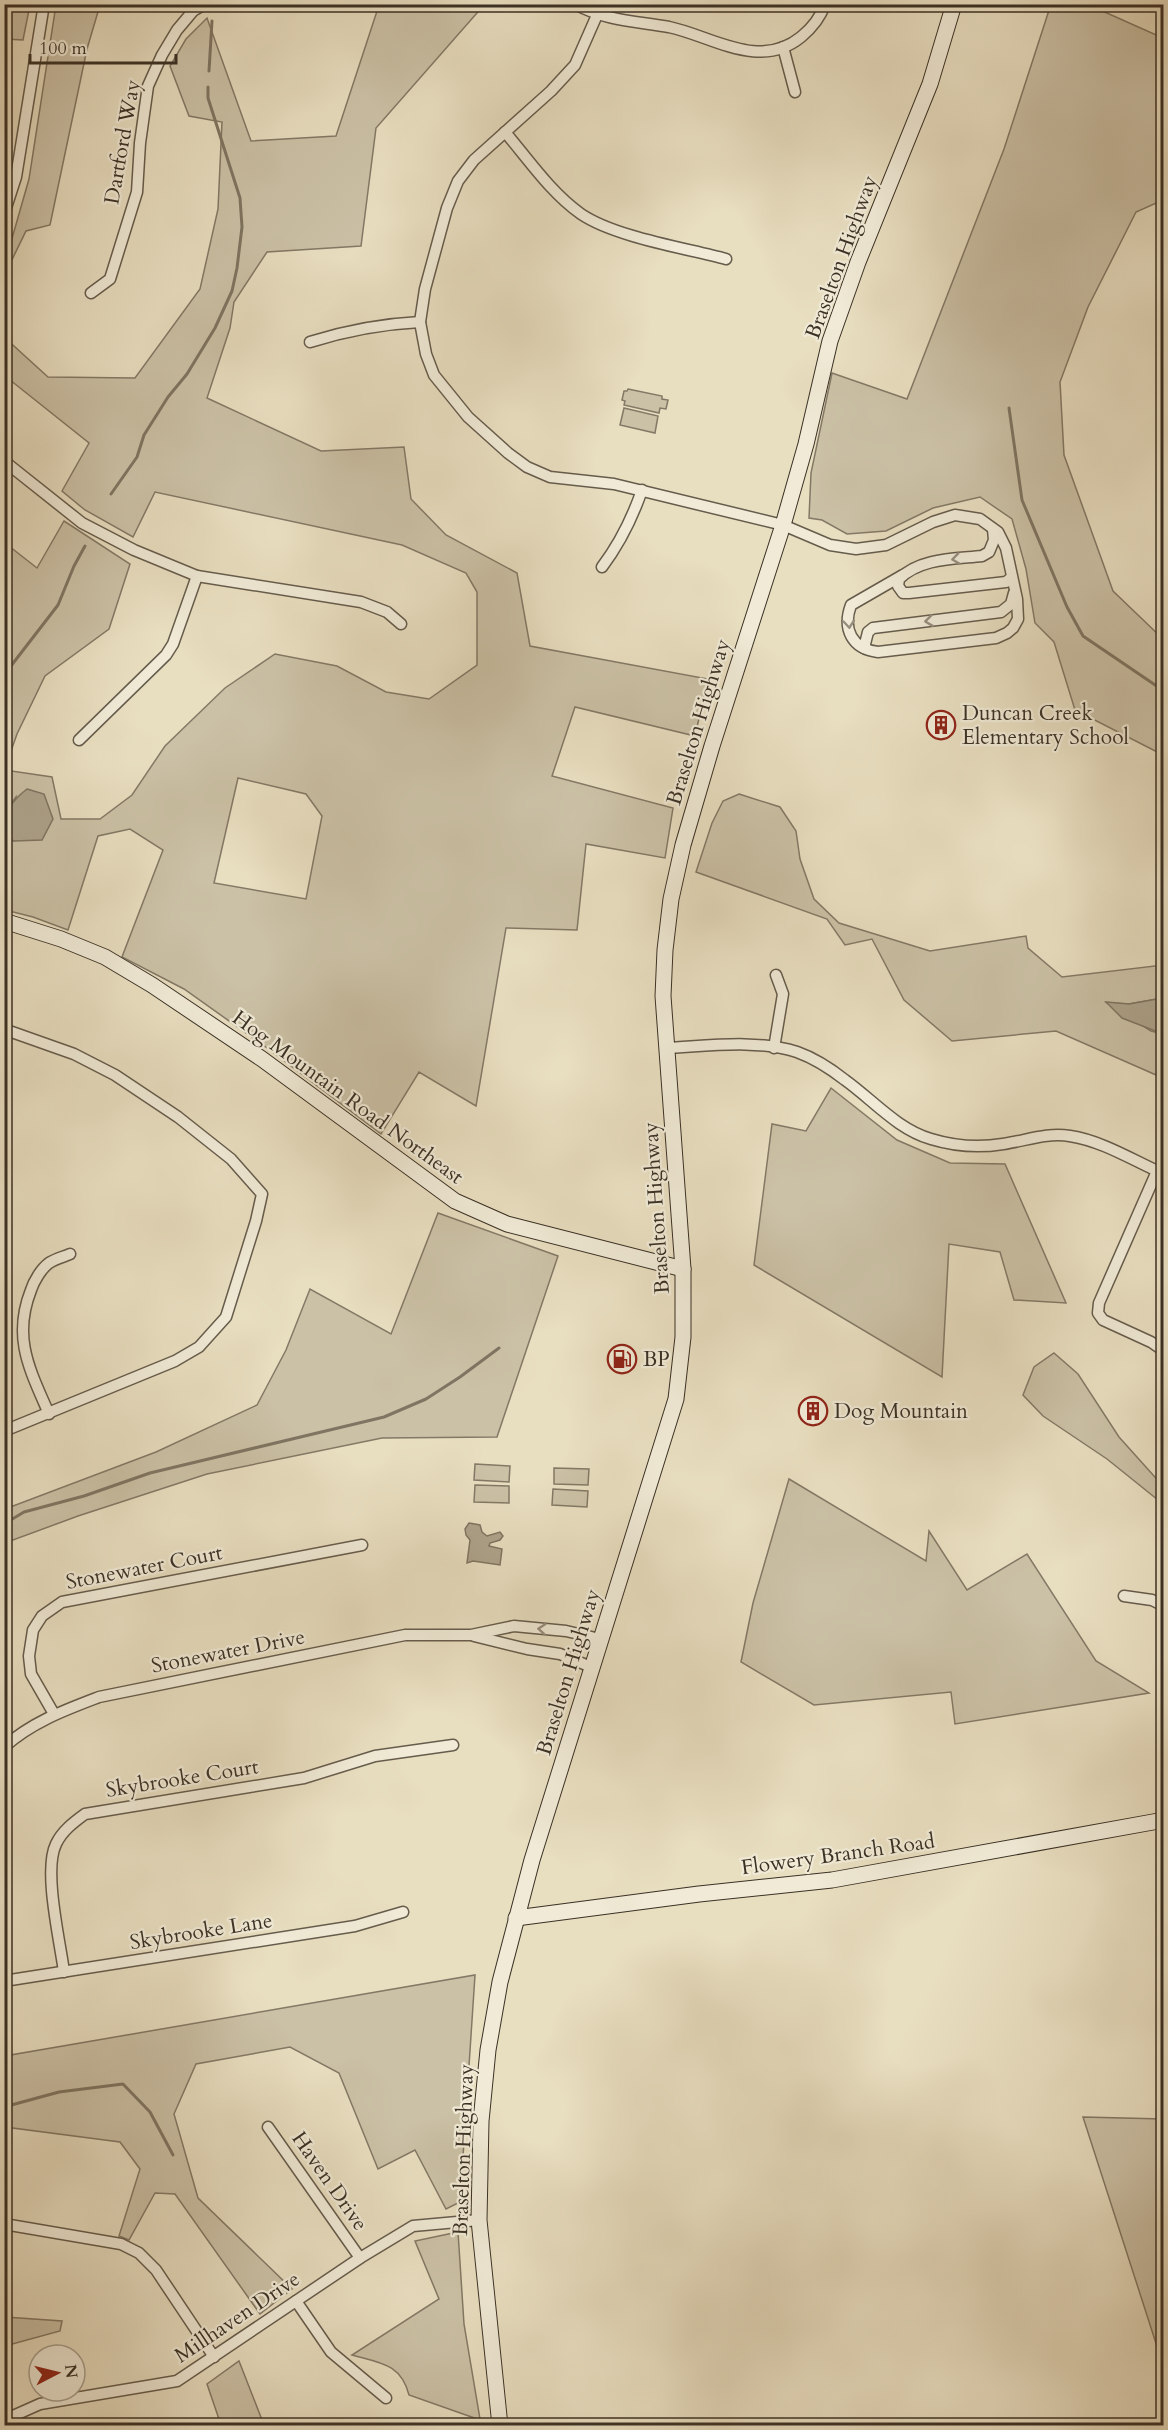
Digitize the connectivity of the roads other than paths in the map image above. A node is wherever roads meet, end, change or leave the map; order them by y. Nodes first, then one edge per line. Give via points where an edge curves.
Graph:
1 (44, 4) edge
2 (205, 4) edge
3 (575, 4) edge
4 (825, 4) edge
5 (954, 4) edge
6 (597, 15) junction
7 (783, 46) junction
8 (795, 92) dead end
9 (505, 132) junction
10 (4, 214) edge
11 (726, 259) dead end
12 (91, 293) dead end
13 (420, 322) junction
14 (310, 342) dead end
15 (4, 461) edge
16 (642, 490) junction
17 (783, 525) junction
18 (993, 529) junction
19 (602, 567) dead end
20 (903, 575) junction
21 (197, 576) junction
22 (1011, 578) junction
23 (1016, 595) junction
24 (401, 624) dead end
25 (864, 648) junction
26 (80, 740) dead end
27 (4, 921) edge
28 (776, 975) dead end
29 (4, 1037) edge
30 (666, 1048) junction
31 (774, 1048) junction
32 (1161, 1173) edge
33 (70, 1254) dead end
34 (683, 1269) junction
35 (1164, 1351) edge
36 (49, 1414) junction
37 (4, 1431) edge
38 (362, 1545) dead end
39 (1124, 1596) dead end
40 (1164, 1606) edge
41 (471, 1635) junction
42 (600, 1639) junction
43 (591, 1667) junction
44 (54, 1714) junction
45 (453, 1745) dead end
46 (4, 1747) edge
47 (1164, 1820) edge
48 (403, 1912) dead end
49 (516, 1918) junction
50 (64, 1972) junction
51 (4, 1981) edge
52 (268, 2127) dead end
53 (479, 2220) junction
54 (4, 2224) edge
55 (360, 2258) junction
56 (296, 2301) junction
57 (214, 2357) junction
58 (386, 2398) dead end
59 (4, 2420) edge
60 (500, 2426) edge

1 - 10 street via 16,177
2 - 12 street, Dartford Way via 193,11 177,30 148,86 137,192 110,279
3 - 6 street
4 - 7 street via 814,26 795,42
5 - 17 main road, Braselton Highway via 930,84 830,341
6 - 7 street via 694,33 751,53
6 - 9 street via 575,65
7 - 8 street
9 - 11 street via 581,214 614,231
9 - 13 street via 458,181 447,208
13 - 14 street via 375,325
13 - 16 street via 434,375 468,417 526,467 550,477
15 - 21 street via 82,523
16 - 17 street
16 - 19 street via 633,518
17 - 18 street via 830,545 856,549 886,545 955,515 980,519
17 - 30 main road, Braselton Highway via 715,736 671,899 663,996
18 -> 20 street via 994,540 989,552 982,556 923,564
18 - 22 street via 1006,548
20 - 22 street via 898,586 903,593 1006,582
20 -> 25 street via 851,605 847,625 850,636
21 - 24 street via 361,602 387,612
21 - 26 street via 166,655
22 - 23 street
23 -> 25 street via 1001,612 873,628
23 - 25 street via 1018,620 1007,633 996,638 878,652
27 - 34 main road, Hog Mountain Road Northeast via 105,957 153,984 455,1201 507,1224
28 - 31 street via 783,994
29 - 36 street via 9,1031 74,1054 116,1075 231,1159 262,1194 226,1317 212,1335 175,1361
30 - 31 street
30 - 34 main road, Braselton Highway
31 - 32 street via 797,1052 818,1062 902,1126 929,1139 982,1146 1046,1135 1070,1136
32 - 35 street via 1099,1303 1098,1313 1102,1320
33 - 36 street via 48,1264 34,1282 24,1306 21,1335 27,1363
34 - 42 main road, Braselton Highway via 683,1337 675,1399
36 - 37 street
38 - 44 street, Stonewater Court via 62,1602 42,1616 33,1630 29,1656 31,1674
39 - 40 street
42 -> 41 street, Stonewater Drive via 514,1626
41 - 43 street, Stonewater Drive via 560,1654
41 - 44 street, Stonewater Drive via 405,1635 99,1697
42 - 43 main road, Braselton Highway
43 - 49 main road, Braselton Highway
44 - 46 street, Stonewater Drive via 21,1732
45 - 50 street, Skybrooke Court via 375,1756 304,1778 85,1814 56,1843 50,1865
47 - 49 main road, Flowery Branch Road via 832,1881
48 - 50 street, Skybrooke Lane via 355,1926
49 - 53 main road, Braselton Highway via 488,2050 481,2121
50 - 51 street, Skybrooke Lane
52 - 55 street, Haven Drive
53 - 55 street, Millhaven Drive via 413,2226
53 - 60 main road, Braselton Highway
54 - 57 street via 121,2244 140,2253 156,2270
55 - 56 street, Millhaven Drive
56 - 57 street, Millhaven Drive
56 - 58 street via 331,2352
57 - 59 street, Millhaven Drive via 177,2381 40,2404

